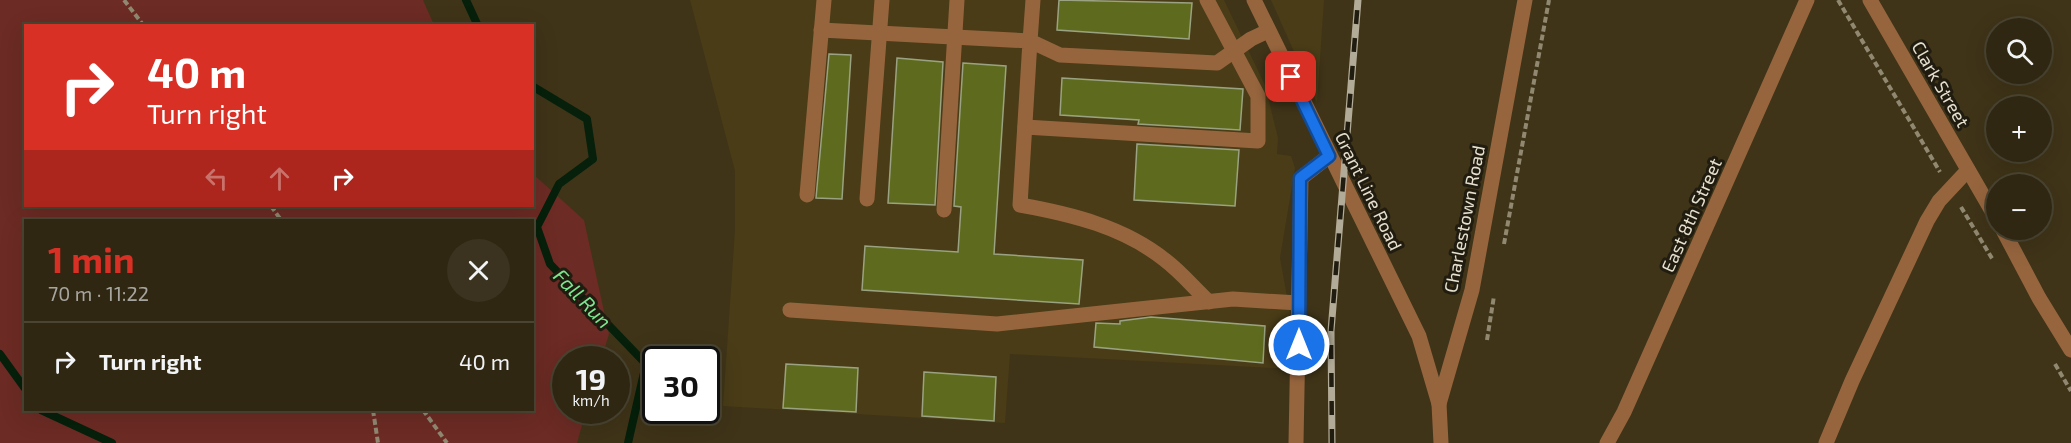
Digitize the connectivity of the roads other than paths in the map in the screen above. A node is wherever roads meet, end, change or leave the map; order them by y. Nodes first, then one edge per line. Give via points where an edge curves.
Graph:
1 (824, 0) edge
2 (882, 0) edge
3 (957, 0) edge
4 (1033, 0) edge
5 (1207, 0) edge
6 (1254, 0) edge
7 (1525, 0) edge
8 (1807, 0) edge
9 (1870, 0) edge
10 (820, 30) junction
11 (1268, 31) junction
12 (880, 33) junction
13 (955, 37) junction
14 (1030, 41) junction
15 (1233, 52) junction
16 (1025, 127) junction
17 (1329, 156) junction
18 (1968, 170) junction
19 (807, 195) dead end
20 (867, 199) dead end
21 (1986, 201) edge
22 (944, 210) dead end
23 (2008, 240) edge
24 (1209, 302) junction
25 (1298, 303) junction
26 (790, 310) dead end
27 (2071, 350) edge
28 (1439, 404) junction
29 (1296, 443) edge
30 (1441, 443) edge
31 (1607, 443) edge
32 (1826, 443) edge

1 - 10 street
2 - 12 street
3 - 13 street
4 - 14 street
5 - 15 street
6 - 11 street, Grant Line Road
7 - 28 street, Charlestown Road via 1472,290
8 - 31 street, East 8th Street
9 - 18 street, Clark Street
10 - 12 street
10 - 19 street
11 - 15 street
11 - 17 street, Grant Line Road
12 - 13 street
12 - 20 street
13 - 14 street
13 - 22 street
14 - 15 street via 1060,55 1217,63
14 - 16 street
15 - 16 street via 1258,96 1258,141
16 - 24 street via 1020,205 1073,214 1128,238 1165,260
17 - 25 street via 1300,178
17 - 28 street, Grant Line Road via 1419,336
18 - 21 street, Clark Street
18 - 32 street via 1939,201 1927,221
23 - 27 street
24 - 25 street via 1233,299
24 - 26 street via 997,324
25 - 29 street
28 - 30 street, Charlestown Road

